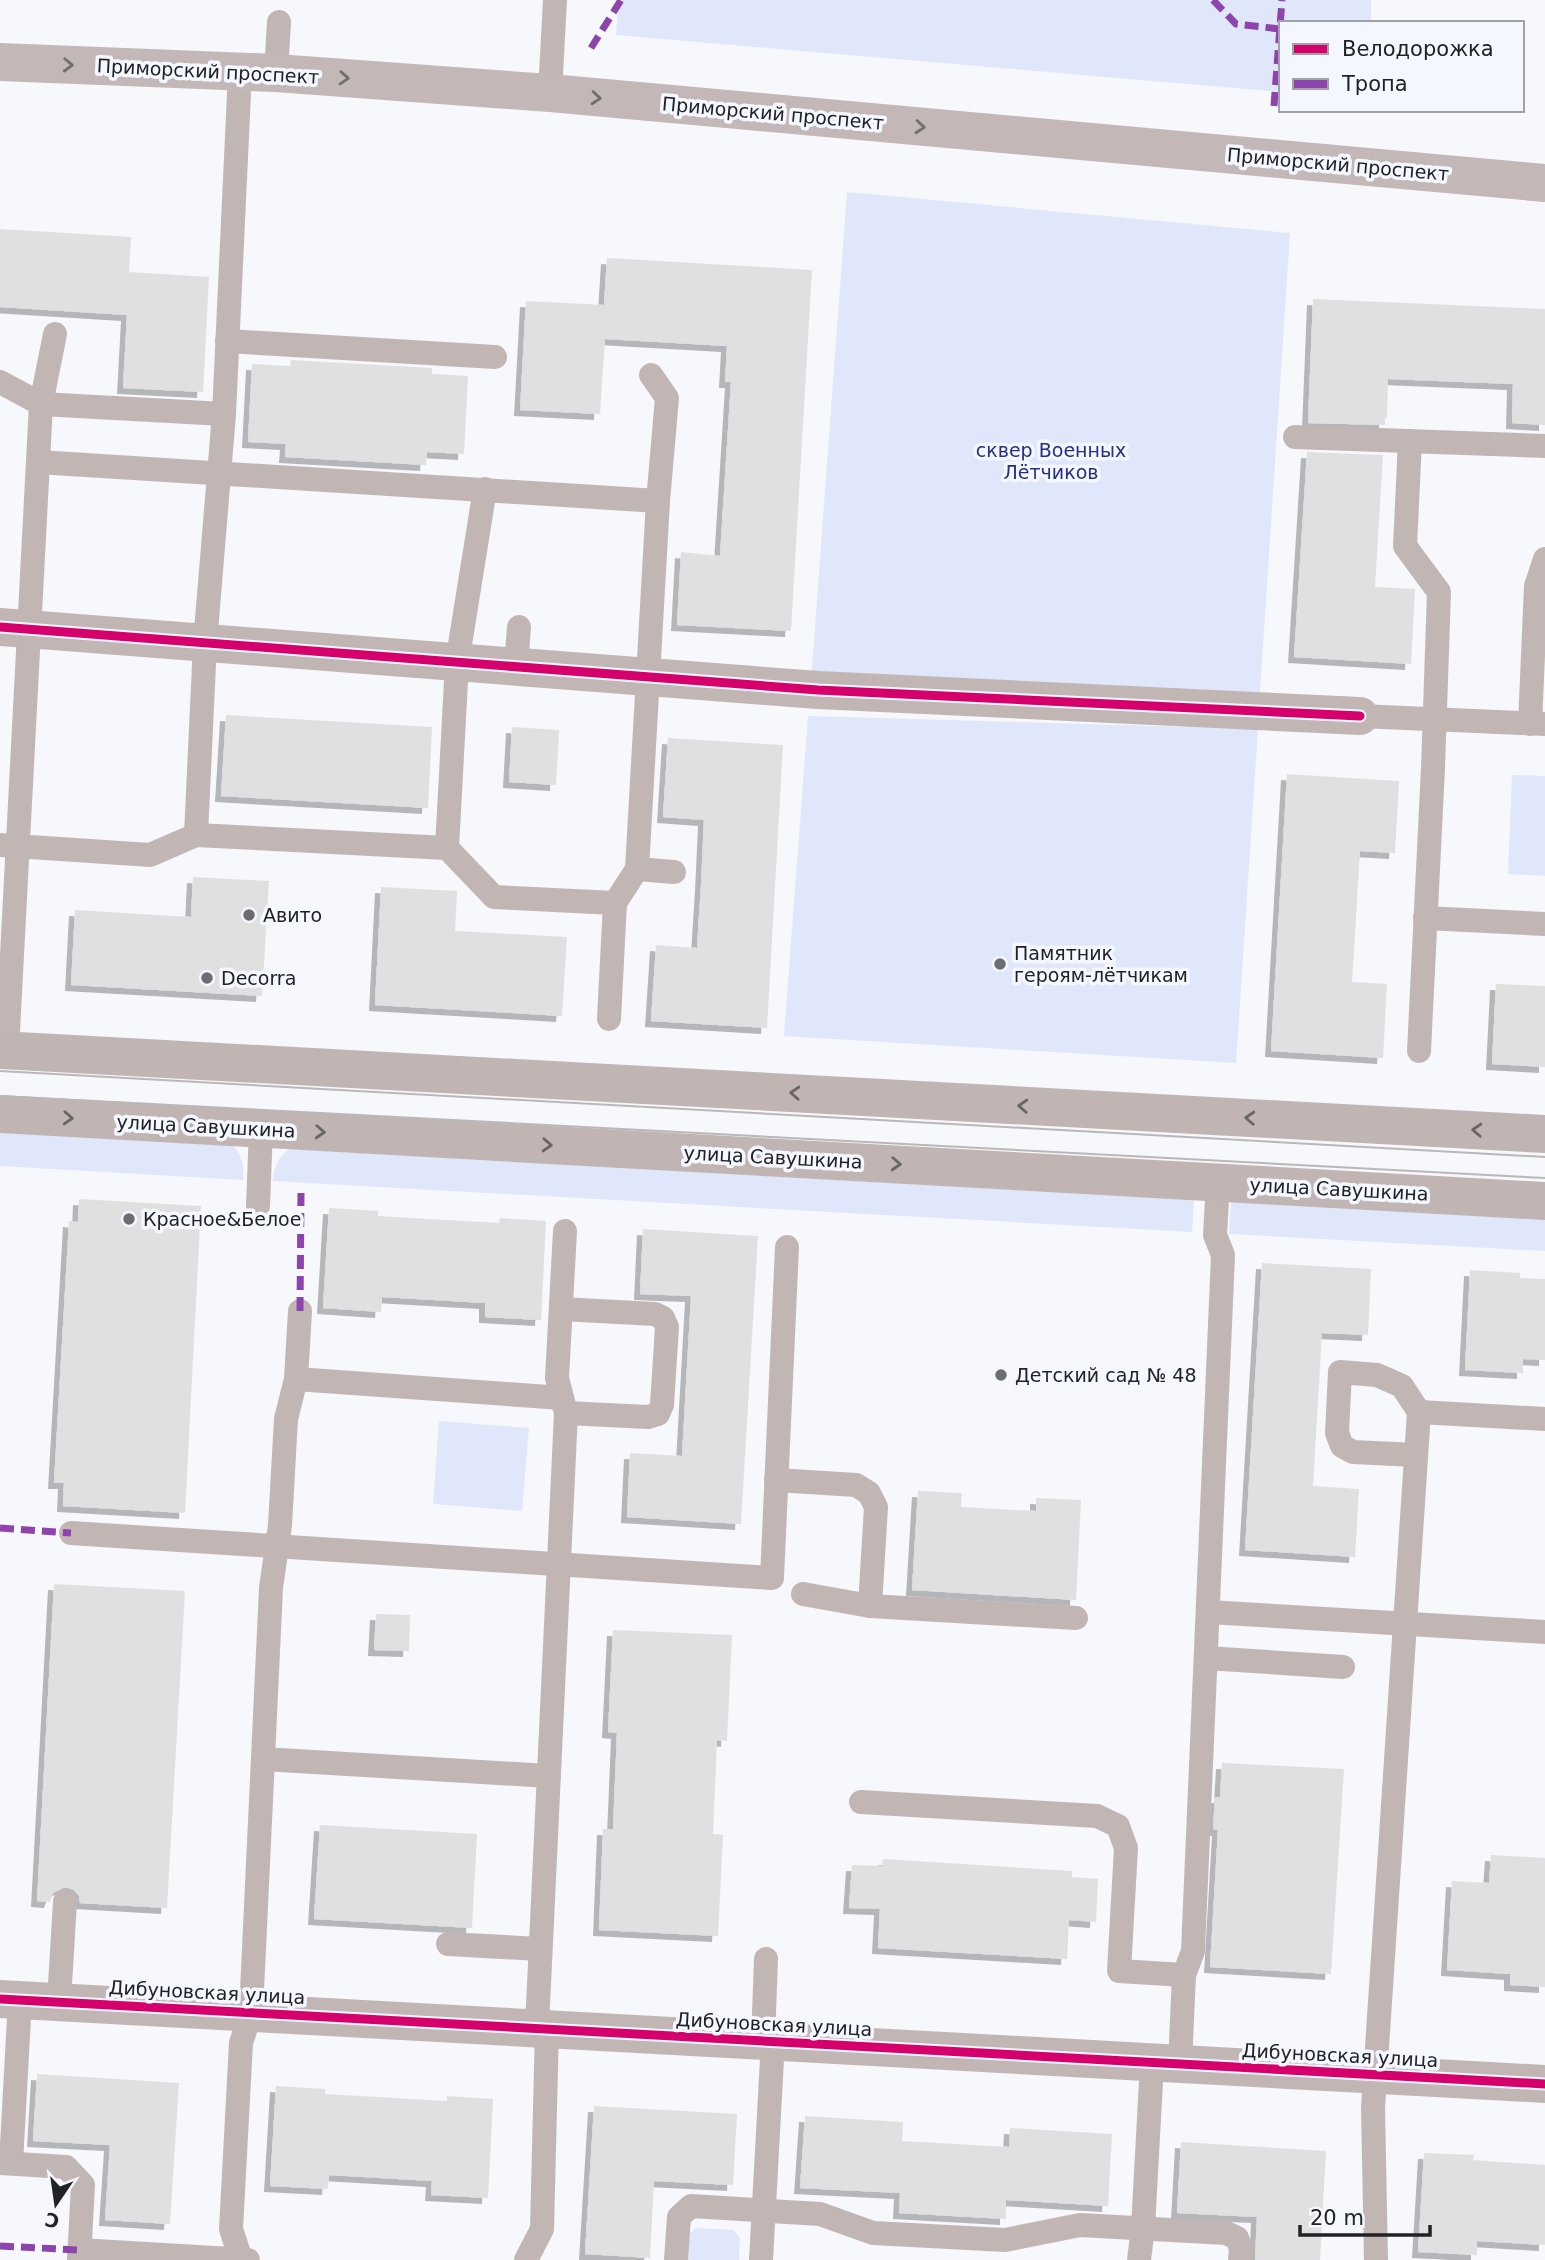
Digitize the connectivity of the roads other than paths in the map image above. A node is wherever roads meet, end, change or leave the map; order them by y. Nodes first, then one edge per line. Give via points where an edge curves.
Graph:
1 (555, 0) edge
2 (279, 22) dead end
3 (0, 62) edge
4 (258, 73) junction
5 (550, 93) junction
6 (1545, 183) edge
7 (55, 334) dead end
8 (227, 341) junction
9 (495, 357) dead end
10 (651, 375) dead end
11 (0, 382) edge
12 (41, 404) junction
13 (223, 414) junction
14 (1295, 437) dead end
15 (1410, 441) junction
16 (1545, 446) edge
17 (38, 462) junction
18 (219, 472) junction
19 (485, 489) junction
20 (657, 501) junction
21 (1545, 559) edge
22 (519, 627) dead end
23 (15, 628) edge
24 (205, 643) junction
25 (457, 663) junction
26 (516, 667) junction
27 (648, 677) junction
28 (1360, 716) joint
29 (1435, 719) junction
30 (1538, 724) edge
31 (196, 835) junction
32 (9, 846) edge
33 (447, 848) junction
34 (637, 869) junction
35 (674, 872) dead end
36 (615, 903) junction
37 (1425, 918) junction
38 (1545, 924) edge
39 (609, 1019) dead end
40 (4, 1050) edge
41 (1419, 1051) dead end
42 (0, 1114) edge
43 (261, 1129) junction
44 (1545, 1134) edge
45 (1218, 1182) junction
46 (1545, 1201) edge
47 (258, 1206) dead end
48 (565, 1231) dead end
49 (787, 1247) dead end
50 (561, 1309) junction
51 (300, 1311) dead end
52 (296, 1379) junction
53 (564, 1405) junction
54 (1419, 1412) junction
55 (1545, 1419) edge
56 (1416, 1455) junction
57 (776, 1480) junction
58 (71, 1533) dead end
59 (277, 1547) junction
60 (559, 1564) junction
61 (803, 1594) dead end
62 (870, 1606) junction
63 (1208, 1612) junction
64 (1076, 1618) dead end
65 (1405, 1624) junction
66 (1545, 1632) edge
67 (1206, 1658) junction
68 (1343, 1667) dead end
69 (263, 1759) junction
70 (548, 1776) junction
71 (861, 1802) dead end
72 (65, 1902) dead end
73 (448, 1944) dead end
74 (540, 1949) junction
75 (766, 1959) dead end
76 (1184, 1975) junction
77 (10, 1999) edge
78 (59, 2001) junction
79 (251, 2012) junction
80 (542, 2028) junction
81 (768, 2041) junction
82 (1166, 2064) junction
83 (1376, 2075) junction
84 (1545, 2084) edge
85 (5, 2163) edge
86 (763, 2210) junction
87 (1143, 2228) junction
88 (79, 2255) edge
89 (241, 2260) edge
90 (248, 2260) edge
91 (526, 2260) edge
92 (676, 2260) edge
93 (761, 2260) edge
94 (1139, 2260) edge
95 (1240, 2260) edge
96 (1376, 2260) edge

1 - 5 lane
2 - 4 lane
3 -> 4 main road, Приморский проспект
4 -> 5 main road, Приморский проспект
4 - 8 lane
5 -> 6 main road, Приморский проспект
7 - 12 lane
8 - 9 lane
8 - 13 lane
10 - 20 lane via 667,398
11 - 12 lane
12 - 13 lane
12 - 17 lane
13 - 18 lane
14 - 15 lane
15 - 16 lane
15 - 29 lane via 1405,546 1439,592
17 - 18 lane
17 - 23 lane
18 - 19 lane
18 - 24 lane
19 - 20 lane
19 - 25 lane
20 - 27 lane
21 - 30 lane via 1536,586
22 - 26 lane
23 - 24 street
23 - 32 lane
24 - 25 street
24 - 31 lane
25 - 26 street
25 - 33 lane
26 - 27 street
27 - 28 street via 818,691
27 - 34 lane
28 - 29 lane
29 - 30 lane
29 - 37 lane
31 - 32 lane via 150,855
31 - 33 lane
32 - 40 lane
33 - 36 lane via 494,897
34 - 35 lane
34 - 36 lane
36 - 39 lane
37 - 38 lane
37 - 41 lane
44 -> 40 main road
42 -> 43 main road, улица Савушкина
43 -> 45 main road, улица Савушкина
43 - 47 lane
45 - 46 main road, улица Савушкина
45 - 63 lane via 1215,1235 1223,1255
48 - 50 lane
49 - 57 lane
50 - 53 lane via 556,1378
50 - 53 lane via 655,1314 667,1327 658,1414 648,1417
51 - 52 lane
52 - 53 lane
52 - 59 lane via 286,1419
53 - 60 lane
54 - 55 lane
54 - 56 lane
54 - 56 lane via 1402,1386 1377,1375 1340,1372 1337,1433 1342,1446 1353,1452
56 - 65 lane
57 - 60 lane via 772,1578
57 - 62 lane via 856,1485 870,1493 876,1507
58 - 59 lane
59 - 60 lane
59 - 69 lane
60 - 70 lane
61 - 62 lane
62 - 64 lane
63 - 65 lane
63 - 67 lane
65 - 66 lane
65 - 83 lane
67 - 68 lane
67 - 76 lane via 1193,1951
69 - 70 lane
69 - 79 lane
70 - 74 lane
71 - 76 lane via 1097,1816 1118,1826 1126,1848 1119,1971
72 - 78 lane
73 - 74 lane
74 - 80 lane
75 - 81 lane
76 - 82 lane
77 - 78 street, Дибуновская улица
77 - 85 lane
78 - 79 street, Дибуновская улица
79 - 80 street, Дибуновская улица
79 - 89 lane via 241,2043 230,2229
80 - 81 street, Дибуновская улица
80 - 91 lane via 542,2230
81 - 82 street, Дибуновская улица
81 - 86 lane
82 - 83 street, Дибуновская улица
82 - 87 lane
83 - 84 street, Дибуновская улица
83 - 96 lane
85 - 88 lane via 66,2167 83,2185
86 - 87 lane via 820,2214 873,2233 1005,2240 1080,2225
86 - 92 lane via 691,2206 679,2217
86 - 93 lane
87 - 94 lane
87 - 95 lane via 1226,2233 1237,2238
88 - 89 lane
89 - 90 lane

